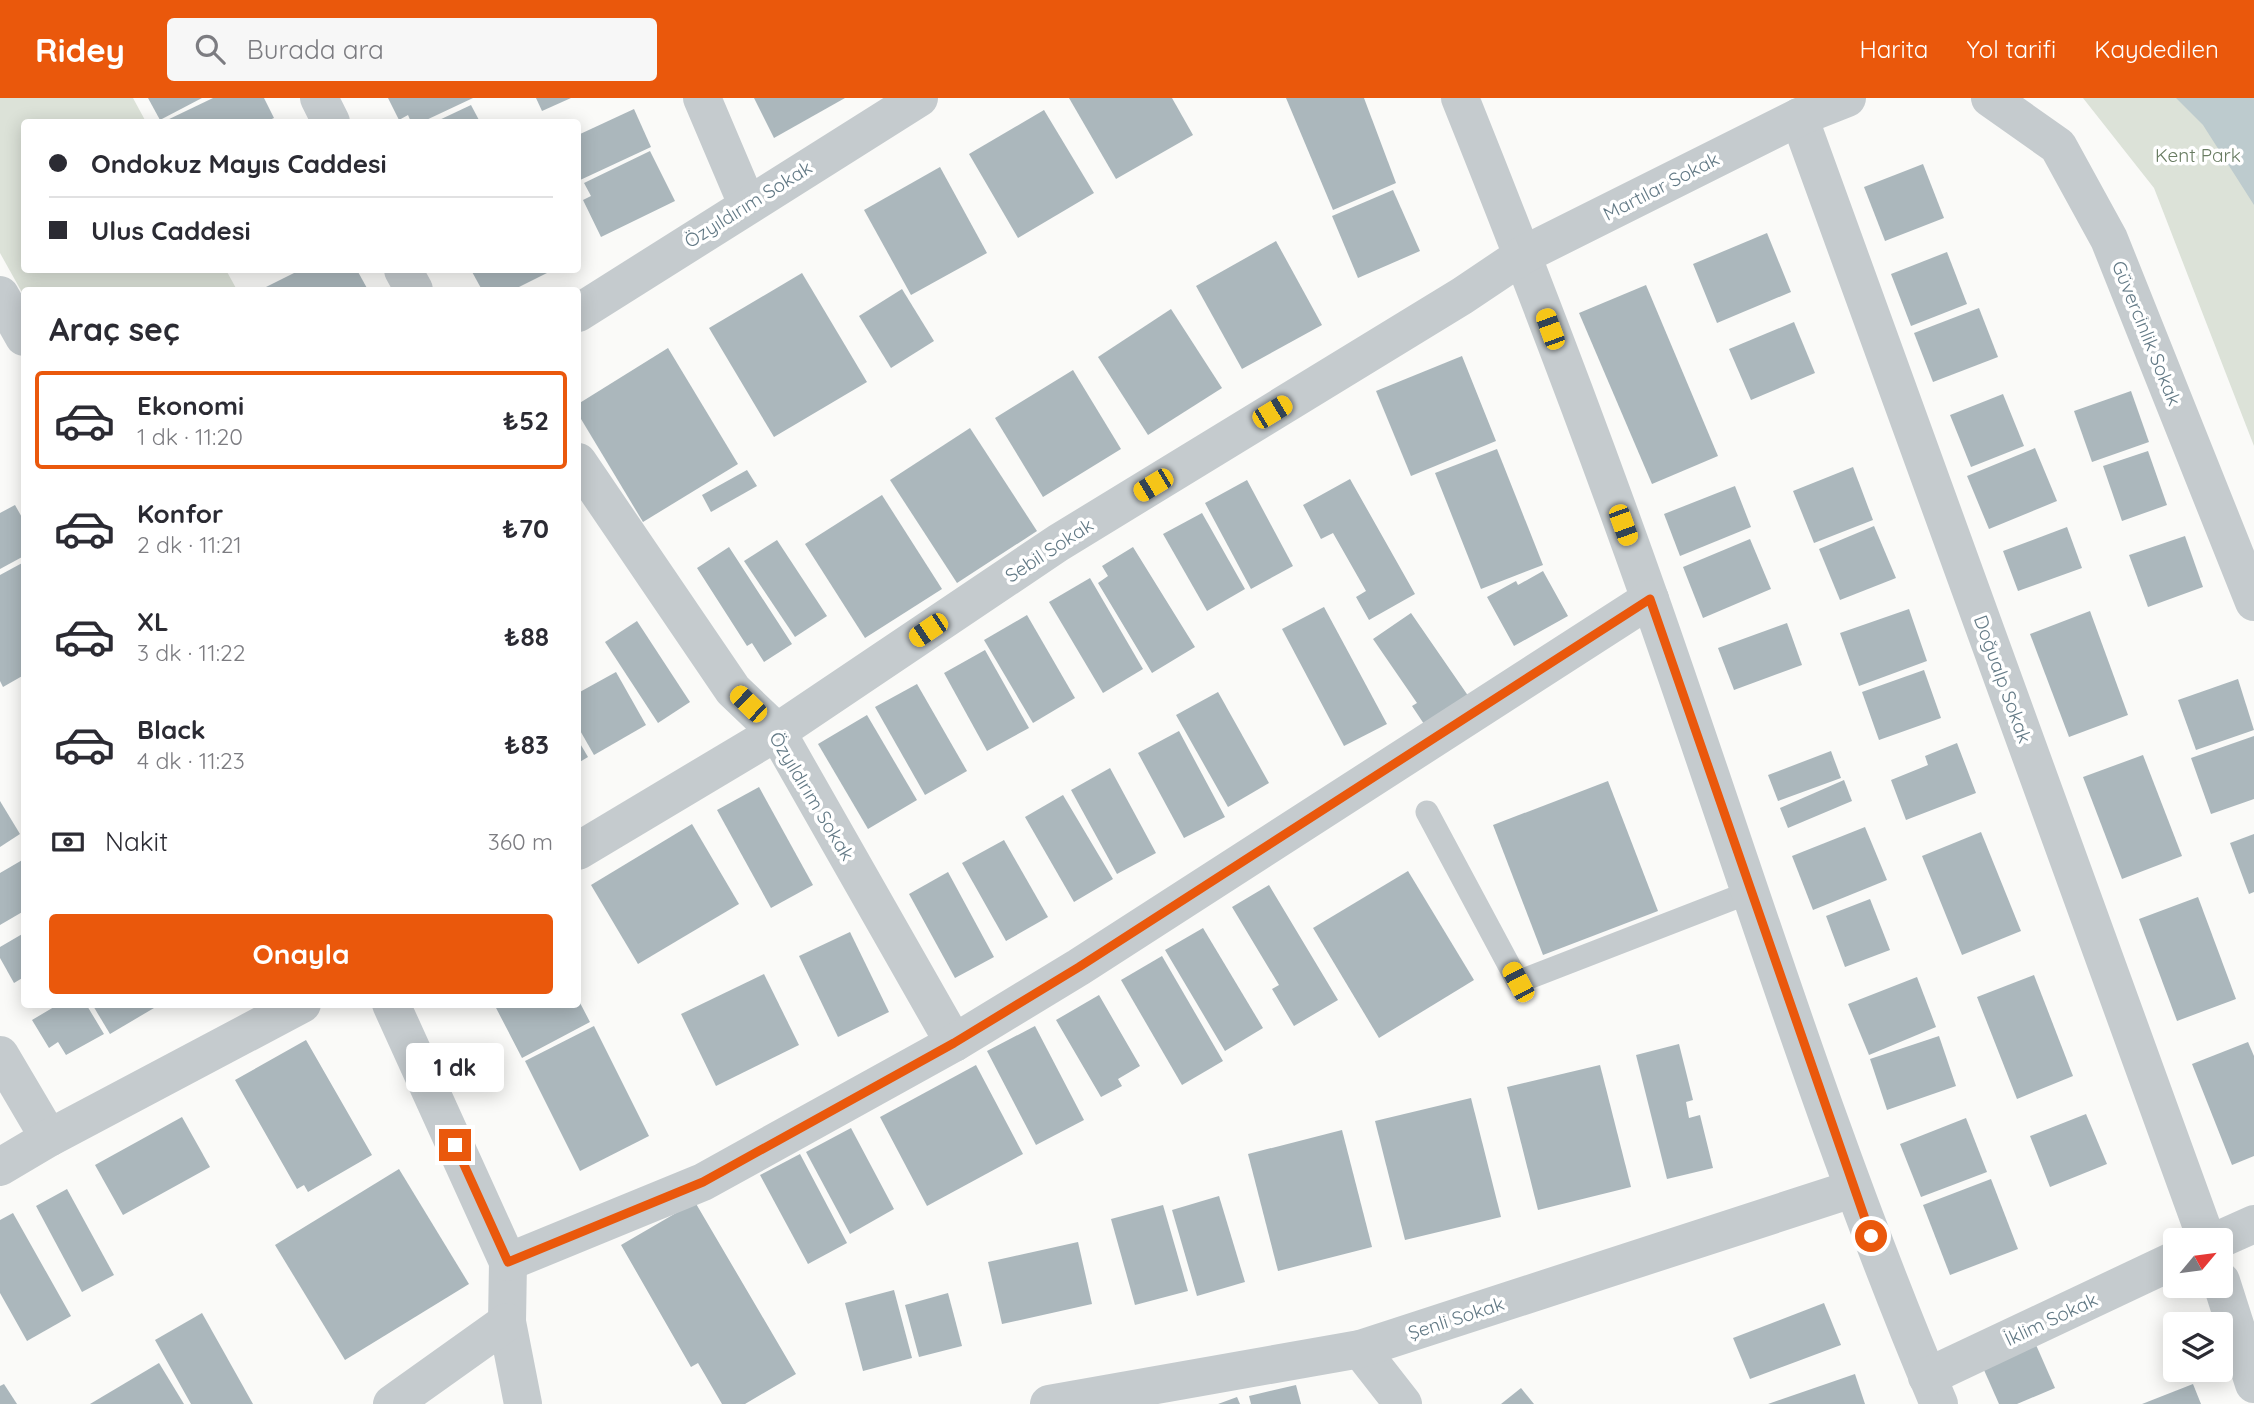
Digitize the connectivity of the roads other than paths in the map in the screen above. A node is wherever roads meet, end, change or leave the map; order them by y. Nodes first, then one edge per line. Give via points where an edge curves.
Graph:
1 (318, 98) edge
2 (702, 98) edge
3 (919, 98) edge
4 (1460, 98) edge
5 (1847, 98) edge
6 (1990, 98) edge
7 (1799, 117) junction
8 (329, 119) edge
9 (747, 204) junction
10 (1523, 255) junction
11 (0, 295) edge
12 (581, 311) edge
13 (21, 332) edge
14 (581, 466) edge
15 (1650, 599) junction
16 (2254, 602) edge
17 (777, 732) junction
18 (1427, 812) dead end
19 (581, 849) edge
20 (1750, 892) junction
21 (294, 1008) edge
22 (393, 1008) edge
23 (954, 1043) junction
24 (0, 1055) edge
25 (49, 1138) junction
26 (0, 1167) edge
27 (1852, 1189) junction
28 (2254, 1224) edge
29 (2202, 1228) edge
30 (2233, 1233) edge
31 (508, 1262) junction
32 (2163, 1266) edge
33 (2226, 1298) edge
34 (507, 1322) junction
35 (1360, 1349) junction
36 (2254, 1384) edge
37 (1933, 1391) edge
38 (392, 1404) edge
39 (523, 1404) edge
40 (1049, 1404) edge
41 (1403, 1404) edge

1 - 8 street
2 - 9 street
3 - 9 street, Özyıldırım Sokak
4 - 10 street
5 - 7 street
6 - 16 street, Güvercinlik Sokak via 2058,146 2109,239
7 - 10 street, Martılar Sokak
7 - 29 street, Doğualp Sokak
9 - 12 street, Özyıldırım Sokak
10 - 15 street
10 - 17 street, Sebil Sokak via 1058,543
11 - 13 street
14 - 17 street, Özyıldırım Sokak via 733,690
15 - 20 street
15 - 23 street
17 - 19 street, Sebil Sokak
17 - 23 street, Özyıldırım Sokak
18 - 20 lane via 1518,982
20 - 27 street
21 - 25 street
22 - 31 street
23 - 31 street via 703,1182
24 - 25 street
25 - 26 street
27 - 35 street, Şenli Sokak
27 - 37 street
28 - 30 street
31 - 34 street
32 - 37 street, İklim Sokak
33 - 36 street
34 - 38 street
34 - 39 street
35 - 40 street, Şenli Sokak
35 - 41 street

